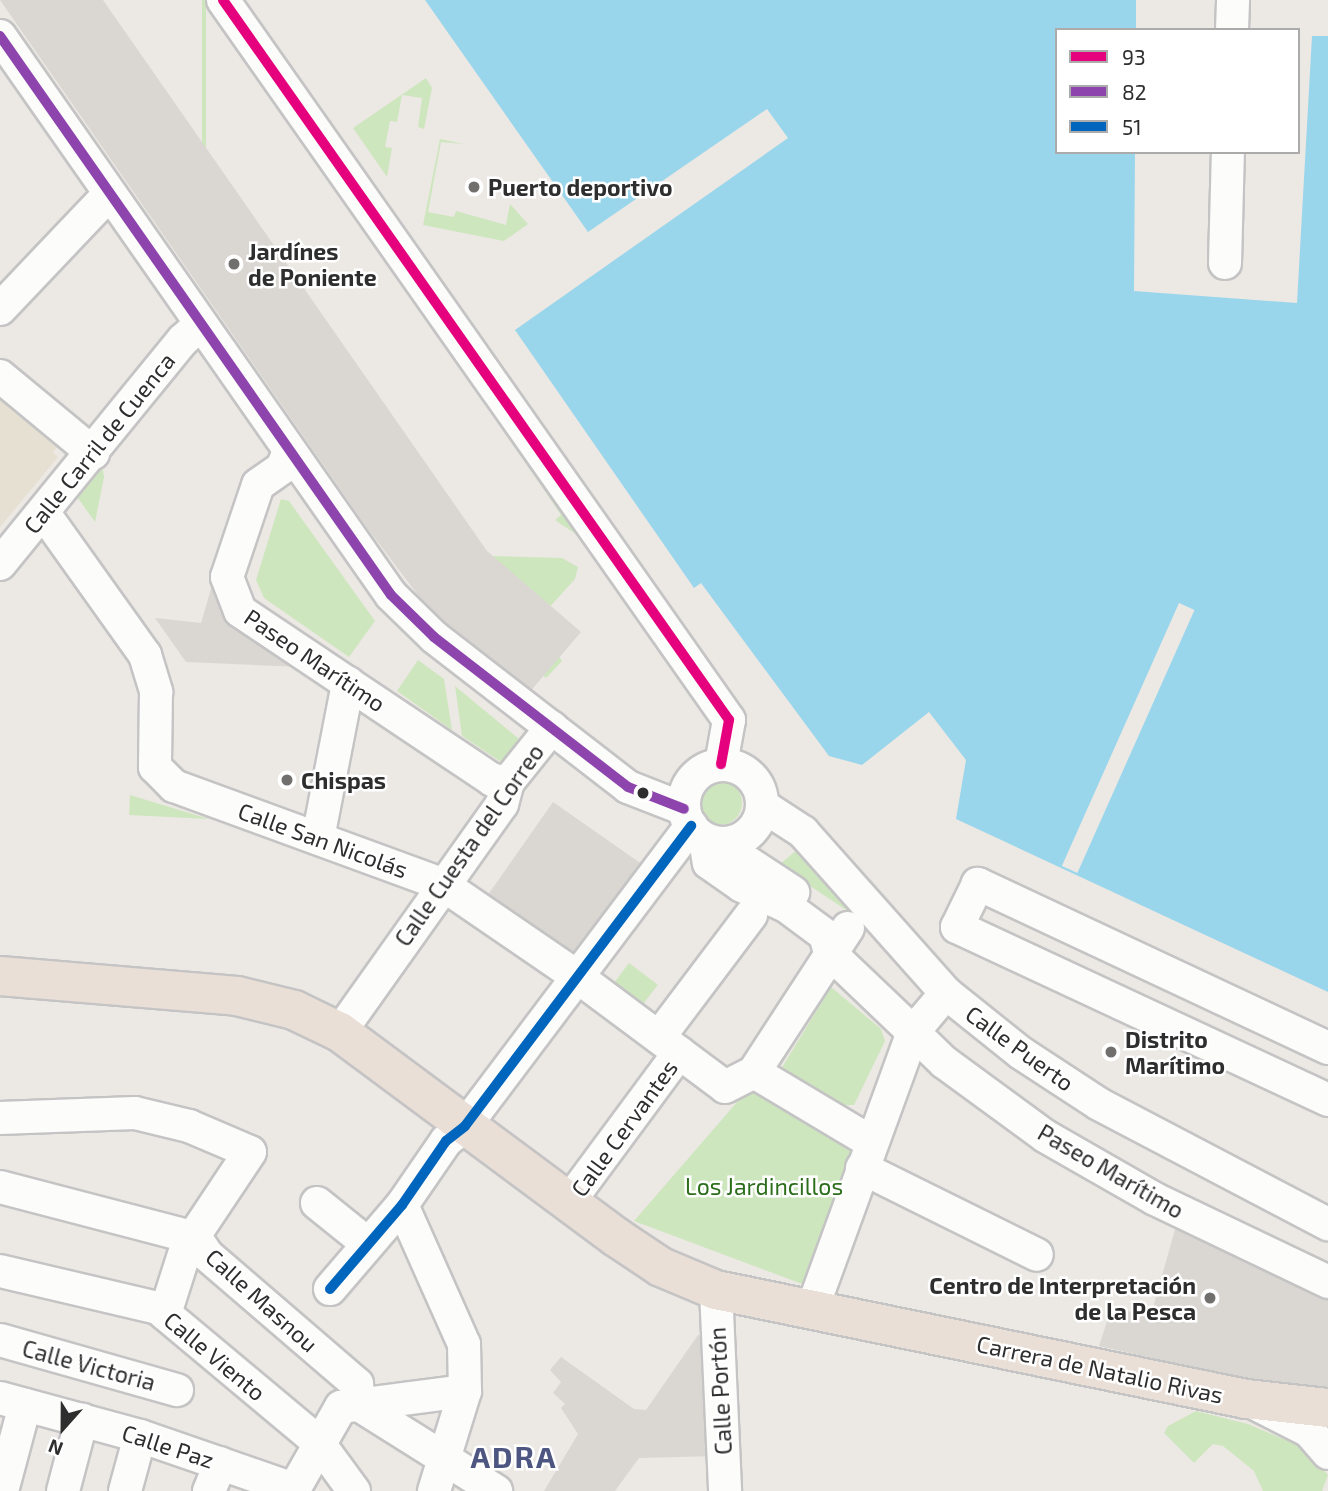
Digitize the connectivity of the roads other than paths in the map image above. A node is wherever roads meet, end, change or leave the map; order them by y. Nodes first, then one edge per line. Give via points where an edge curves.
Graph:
1 (223, 0) edge
2 (1233, 0) edge
3 (1232, 28) edge
4 (0, 36) edge
5 (1228, 154) edge
6 (109, 194) junction
7 (1225, 263) dead end
8 (0, 309) edge
9 (201, 324) junction
10 (0, 376) edge
11 (289, 451) junction
12 (93, 453) junction
13 (43, 512) junction
14 (0, 564) edge
15 (348, 683) junction
16 (552, 727) junction
17 (721, 764) junction
18 (508, 782) junction
19 (763, 806) junction
20 (699, 829) junction
21 (318, 838) junction
22 (442, 884) junction
23 (751, 915) dead end
24 (839, 941) junction
25 (576, 975) junction
26 (0, 976) edge
27 (946, 993) junction
28 (340, 1032) junction
29 (913, 1032) junction
30 (669, 1045) junction
31 (1328, 1048) edge
32 (754, 1072) junction
33 (1328, 1100) edge
34 (0, 1118) edge
35 (465, 1126) junction
36 (866, 1155) junction
37 (0, 1187) edge
38 (317, 1203) dead end
39 (568, 1203) junction
40 (402, 1205) junction
41 (1328, 1224) edge
42 (196, 1238) junction
43 (368, 1244) junction
44 (1037, 1255) dead end
45 (0, 1270) edge
46 (1328, 1282) edge
47 (330, 1289) dead end
48 (716, 1290) junction
49 (812, 1310) junction
50 (165, 1314) junction
51 (0, 1340) edge
52 (177, 1390) dead end
53 (466, 1391) junction
54 (1246, 1399) junction
55 (12, 1401) edge
56 (350, 1406) junction
57 (1328, 1408) edge
58 (82, 1419) junction
59 (140, 1436) junction
60 (317, 1443) junction
61 (1328, 1453) edge
62 (215, 1477) edge
63 (440, 1477) edge
64 (294, 1490) edge
65 (2, 1491) edge
66 (63, 1491) edge
67 (125, 1491) edge
68 (355, 1491) edge
69 (496, 1491) edge
70 (725, 1491) edge

1 - 17 street via 729,720
2 - 3 street
4 - 6 street
5 - 7 street
6 - 8 street
6 - 9 street
9 - 11 street
9 - 12 street, Calle Carril de Cuenca via 183,340
10 - 12 street
11 - 15 street, Paseo Marítimo via 282,468 258,485 227,577 240,611
11 - 16 street via 391,595 434,637
12 - 13 street, Calle Carril de Cuenca
13 - 14 street, Calle Carril de Cuenca
13 - 21 street, Calle San Nicolás via 145,655 156,692 155,767 174,786
15 - 18 street, Paseo Marítimo via 492,780
15 - 21 street
16 - 18 street, Calle Cuesta del Correo
16 - 20 street via 628,787
17 - 19 street via 746,772 755,781
17 - 20 street via 709,767 689,784
18 - 22 street, Calle Cuesta del Correo via 502,804
19 - 20 street via 753,830 743,838
19 - 27 street, Calle Puerto via 803,832
20 - 24 street via 709,863
20 - 25 street
21 - 22 street, Calle San Nicolás
22 - 25 street, Calle San Nicolás
22 - 28 street, Calle Cuesta del Correo
23 - 30 street, Calle Cervantes
24 - 27 street
24 - 29 street, Paseo Marítimo
24 - 32 street
25 - 30 street, Calle San Nicolás
25 - 35 street
26 - 28 highway, Carrera de Natalio Rivas via 237,996 294,1010
27 - 29 street
27 - 41 street, Calle Puerto via 1021,1053 1100,1104
28 - 35 highway, Carrera de Natalio Rivas
29 - 36 street
29 - 46 street, Paseo Marítimo via 943,1062 1045,1136 1155,1199
30 - 32 street, Calle San Nicolás via 725,1087
30 - 39 street, Calle Cervantes
31 - 33 street via 978,884 957,927
32 - 36 street
34 - 42 street via 135,1113 189,1126 250,1152
35 - 39 highway, Carrera de Natalio Rivas
35 - 40 street via 446,1141
36 - 44 street
36 - 49 street
37 - 42 street, Calle Masnou
38 - 43 street
39 - 48 highway, Carrera de Natalio Rivas via 661,1267
40 - 43 street
40 - 53 street via 464,1344
42 - 50 street via 186,1248
42 - 56 street, Calle Masnou via 206,1255 357,1384
43 - 47 street
45 - 50 street, Calle Viento via 158,1308
48 - 49 highway, Carrera de Natalio Rivas
48 - 70 street, Calle Portón
49 - 54 highway, Carrera de Natalio Rivas
50 - 60 street, Calle Viento
51 - 52 street, Calle Victoria
53 - 56 street
53 - 63 street
54 - 57 highway, Carrera de Natalio Rivas
54 - 61 street via 1309,1431
55 - 58 street, Calle Paz
55 - 65 street
56 - 60 street
56 - 63 street
58 - 59 street, Calle Paz
58 - 66 street
59 - 62 street, Calle Paz
59 - 67 street
60 - 64 street
60 - 68 street, Calle Viento
62 - 64 street, Calle Paz
63 - 69 street

